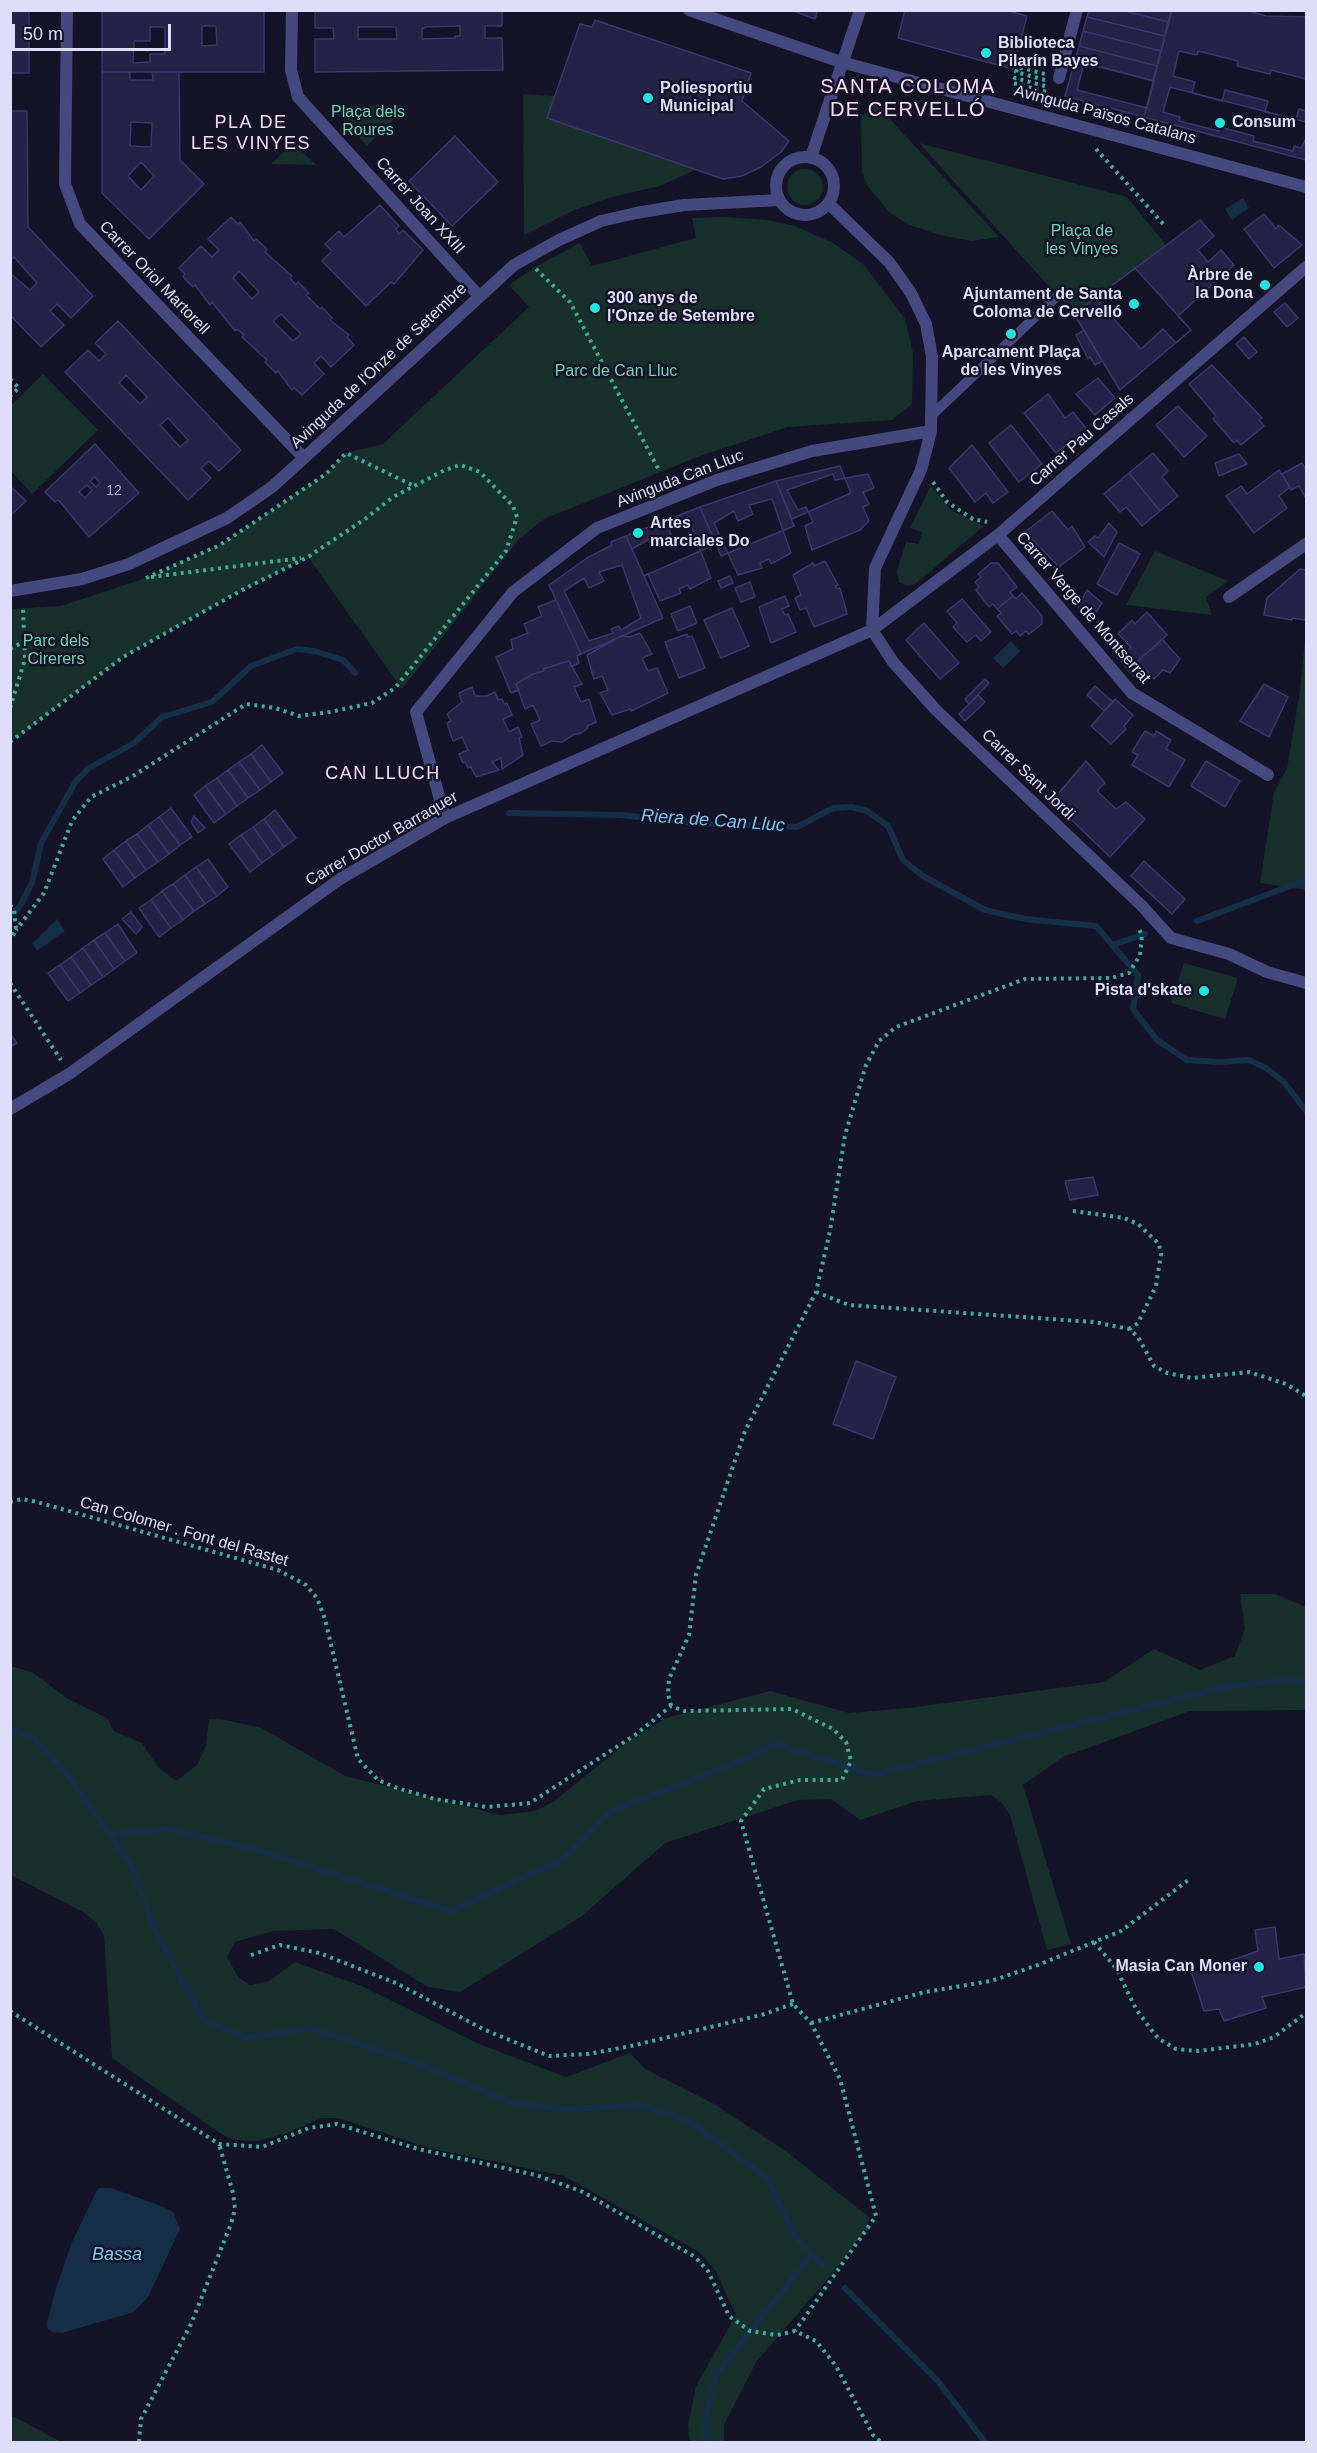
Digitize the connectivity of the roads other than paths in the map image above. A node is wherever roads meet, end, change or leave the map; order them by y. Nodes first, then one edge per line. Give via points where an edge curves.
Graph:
1 (67, 10) edge
2 (292, 10) edge
3 (689, 10) edge
4 (860, 10) edge
5 (1077, 11) edge
6 (841, 62) junction
7 (1059, 78) road end
8 (811, 157) junction
9 (1306, 187) edge
10 (779, 200) junction
11 (828, 204) junction
12 (1306, 267) edge
13 (478, 296) junction
14 (1055, 298) dead end
15 (930, 417) junction
16 (931, 431) junction
17 (304, 458) junction
18 (998, 535) junction
19 (1306, 544) edge
20 (10, 591) edge
21 (1229, 597) dead end
22 (872, 630) junction
23 (1268, 775) dead end
24 (445, 818) junction
25 (1306, 983) edge
26 (10, 1109) edge

1 - 17 street, Carrer Oriol Martorell via 65,184 80,224
2 - 13 street, Carrer Joan XXIII via 291,70 298,97
3 - 6 street, Avinguda Països Catalans
4 - 6 street
5 - 7 street
6 - 8 street
6 - 9 street, Avinguda Països Catalans
8 - 10 street via 792,159 784,165 776,181
8 - 11 street via 820,160 832,175 835,185
10 - 11 street via 785,208 803,215
10 - 13 street, Avinguda de l'Onze de Setembre via 684,205 601,221 514,265
11 - 15 street via 889,262 911,293 926,324 933,357
12 - 18 street, Carrer Pau Casals
13 - 17 street, Avinguda de l'Onze de Setembre
14 - 15 lane
15 - 16 street
16 - 22 street via 921,470 875,568
16 - 24 street, Avinguda Can Lluc via 812,451 717,480 597,528 513,592 416,712
17 - 20 street, Avinguda de l'Onze de Setembre via 272,487 226,518 178,543 82,579
18 - 22 street, Carrer Pau Casals
18 - 23 street, Carrer Verge de Montserrat via 1132,693
19 - 21 street
22 - 24 street, Carrer Doctor Barraquer
22 - 25 street, Carrer Sant Jordi via 893,662 936,710 1141,905 1170,938 1229,954 1267,972
24 - 26 street, Carrer Doctor Barraquer via 340,879 69,1074

